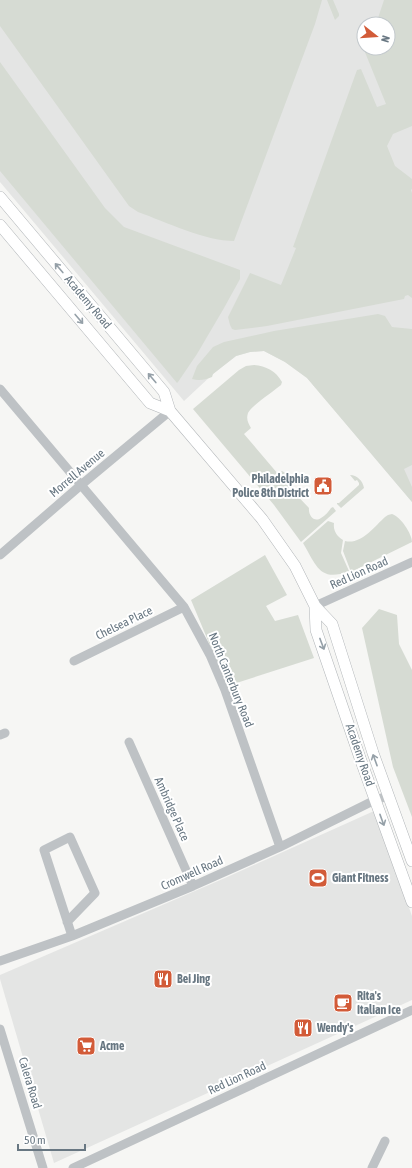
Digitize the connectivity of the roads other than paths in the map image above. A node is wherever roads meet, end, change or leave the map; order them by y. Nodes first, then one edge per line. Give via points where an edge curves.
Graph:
1 (0, 197) edge
2 (0, 225) edge
3 (0, 389) edge
4 (170, 411) junction
5 (81, 485) junction
6 (0, 555) edge
7 (412, 562) edge
8 (315, 606) junction
9 (184, 607) junction
10 (74, 661) dead end
11 (129, 742) dead end
12 (388, 796) junction
13 (375, 800) junction
14 (280, 847) junction
15 (412, 861) edge
16 (193, 886) junction
17 (412, 902) edge
18 (67, 922) junction
19 (72, 936) junction
20 (0, 961) edge
21 (412, 1010) edge
22 (0, 1029) edge
23 (385, 1141) dead end
24 (43, 1168) edge
25 (73, 1168) edge
26 (372, 1168) edge

4 -> 1 main road, Academy Road via 164,392
2 -> 4 main road, Academy Road via 150,403
3 - 5 street, North Canterbury Road
4 - 5 street, Morrell Avenue
4 - 8 main road, Academy Road via 265,523 295,566
5 - 6 street, Morrell Avenue
5 - 9 street, North Canterbury Road
7 - 8 street, Red Lion Road
12 -> 8 main road, Academy Road via 332,624
8 -> 13 main road, Academy Road via 316,630
9 - 10 street, Chelsea Place
9 - 14 street, North Canterbury Road via 210,655 225,690
11 - 16 street, Ambridge Place
12 - 13 street, Cromwell Road
12 - 15 main road, Academy Road
13 - 14 street, Cromwell Road
13 -> 17 main road, Academy Road
14 - 16 street, Cromwell Road
16 - 19 street, Cromwell Road
18 - 18 street via 95,893 70,837 44,850
18 - 19 street
19 - 20 street, Cromwell Road
21 - 25 street, Red Lion Road
22 - 24 street, Calera Road
23 - 26 street

